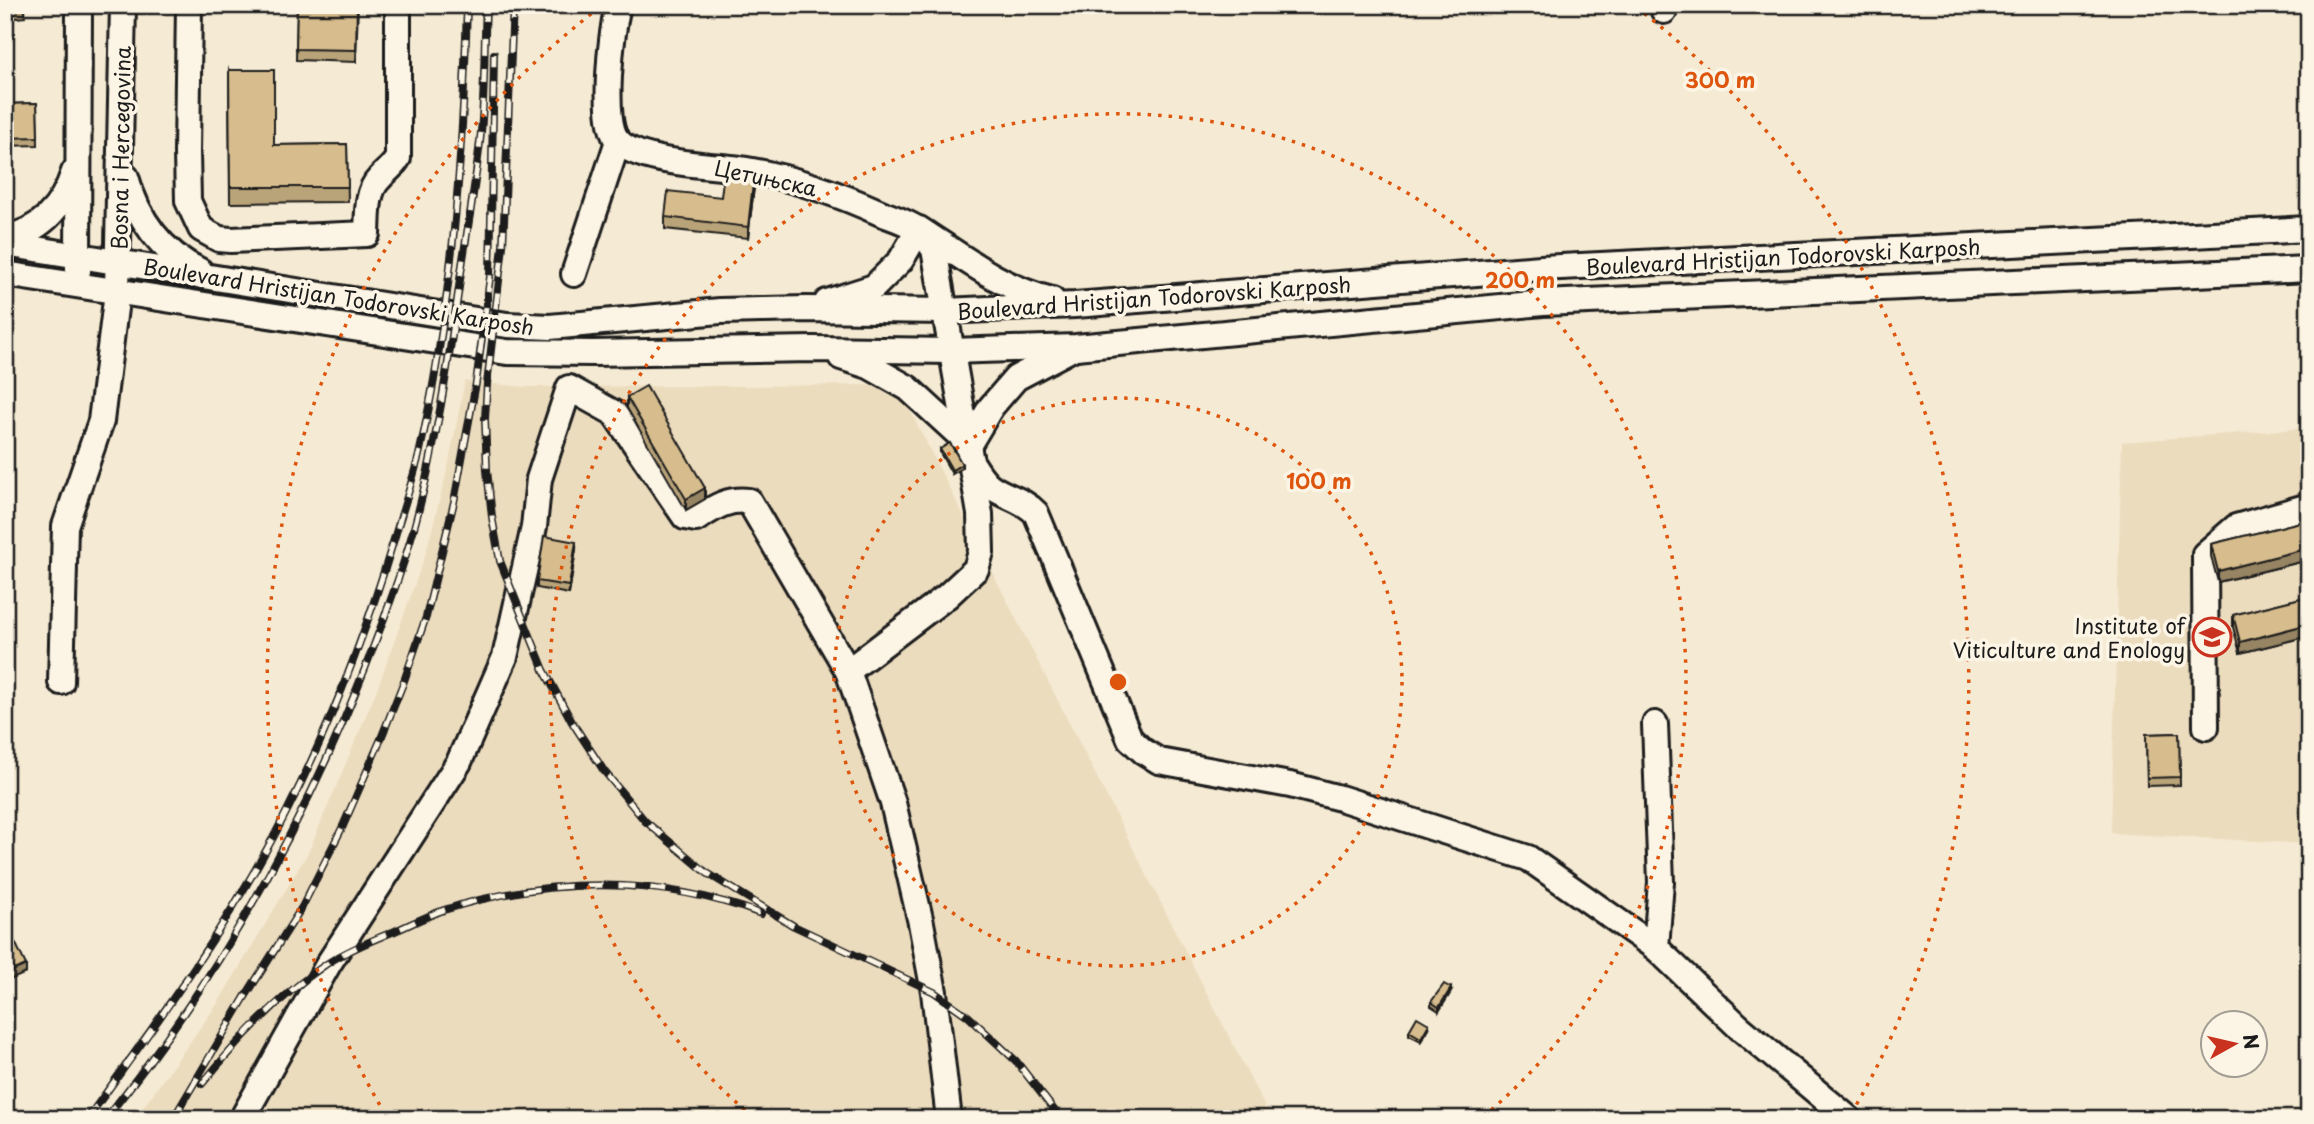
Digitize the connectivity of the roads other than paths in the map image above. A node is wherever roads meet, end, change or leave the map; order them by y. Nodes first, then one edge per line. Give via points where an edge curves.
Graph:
1 (79, 5) edge
2 (123, 5) edge
3 (189, 5) edge
4 (398, 5) edge
5 (618, 5) edge
6 (618, 141) junction
7 (121, 150) junction
8 (78, 162) junction
9 (2306, 228) edge
10 (919, 229) junction
11 (5, 238) edge
12 (5, 244) edge
13 (79, 256) junction
14 (118, 262) junction
15 (2309, 269) edge
16 (5, 274) edge
17 (574, 274) dead end
18 (213, 277) junction
19 (78, 286) junction
20 (117, 292) junction
21 (1075, 305) junction
22 (806, 309) junction
23 (945, 311) junction
24 (1076, 347) junction
25 (813, 349) junction
26 (951, 351) junction
27 (970, 453) junction
28 (2309, 506) edge
29 (848, 671) junction
30 (61, 682) dead end
31 (1656, 724) dead end
32 (2206, 727) dead end
33 (1656, 948) junction
34 (242, 1119) edge
35 (948, 1119) edge
36 (1849, 1119) edge

1 - 8 street, Bosna i Hercegovina
2 - 7 street, Bosna i Hercegovina
3 - 4 street via 188,201 201,229 231,240 367,234 369,201 377,180 398,158
5 - 6 street via 609,84 609,118
6 - 10 street, Цетињска via 637,153 804,183
6 - 17 street
7 - 14 street, Bosna i Hercegovina
7 - 18 street via 134,205 153,235 186,264
8 - 11 street via 67,193 51,214 22,235
8 - 13 street, Bosna i Hercegovina
9 - 21 street, Boulevard Hristijan Todorovski Karposh via 1541,268
10 - 21 street, Цетињска via 1032,296
10 - 22 street via 901,260 874,287
10 - 23 street via 934,249
12 - 13 street, Boulevard Hristijan Todorovski Karposh
13 - 14 street, Boulevard Hristijan Todorovski Karposh
13 - 19 street, Bosna i Hercegovina
14 - 18 street, Boulevard Hristijan Todorovski Karposh
14 - 20 street, Bosna i Hercegovina
15 - 24 street, Boulevard Hristijan Todorovski Karposh via 1543,303
16 - 19 street, Boulevard Hristijan Todorovski Karposh
18 - 22 street, Boulevard Hristijan Todorovski Karposh via 539,327 720,311
19 - 20 street, Boulevard Hristijan Todorovski Karposh
20 - 25 street, Boulevard Hristijan Todorovski Karposh via 507,352
20 - 30 street, Bosna i Hercegovina via 101,421 65,526
21 - 23 street, Boulevard Hristijan Todorovski Karposh
22 - 23 street, Boulevard Hristijan Todorovski Karposh
23 - 26 street
24 - 26 street, Boulevard Hristijan Todorovski Karposh
24 - 27 street via 1016,378 990,407
25 - 26 street, Boulevard Hristijan Todorovski Karposh
25 - 27 street via 869,366 908,388
26 - 27 street
27 - 29 street via 980,514 981,552 976,569
27 - 33 street via 990,486 1036,513 1130,739 1143,751 1159,761 1340,798 1519,855
28 - 32 street via 2236,527 2205,554
29 - 34 street via 749,500 734,499 696,519 685,517 614,413 569,388 539,480 534,527 505,657 470,739 329,962
29 - 35 street via 893,803 918,910 934,992
31 - 33 street via 1661,882
33 - 36 street

